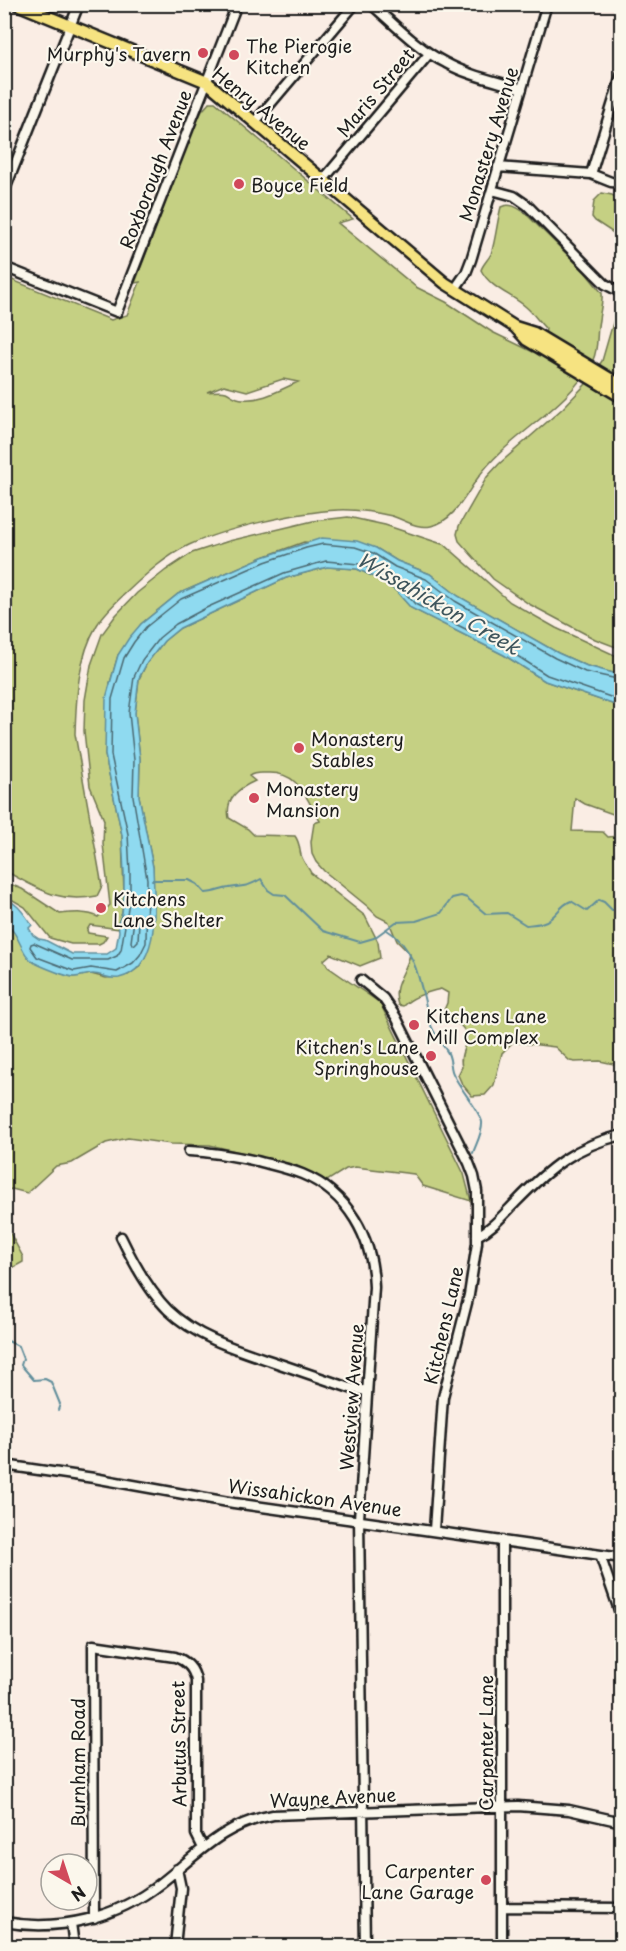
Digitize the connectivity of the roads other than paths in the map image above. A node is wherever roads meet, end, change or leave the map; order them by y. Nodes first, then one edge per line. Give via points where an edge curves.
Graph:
1 (17, 4) edge
2 (79, 4) edge
3 (237, 4) edge
4 (355, 4) edge
5 (371, 4) edge
6 (547, 4) edge
7 (70, 26) junction
8 (429, 54) junction
9 (621, 73) edge
10 (207, 82) junction
11 (522, 89) junction
12 (255, 122) junction
13 (498, 167) junction
14 (591, 174) junction
15 (323, 180) junction
16 (621, 183) edge
17 (492, 190) junction
18 (4, 192) edge
19 (4, 267) edge
20 (455, 289) junction
21 (621, 293) edge
22 (530, 336) junction
23 (621, 386) edge
24 (621, 398) edge
25 (361, 980) dead end
26 (621, 1135) edge
27 (189, 1151) dead end
28 (477, 1236) junction
29 (121, 1237) dead end
30 (367, 1391) junction
31 (4, 1465) edge
32 (359, 1520) junction
33 (434, 1530) junction
34 (502, 1540) junction
35 (600, 1555) junction
36 (621, 1558) edge
37 (621, 1619) edge
38 (93, 1645) joint
39 (502, 1806) junction
40 (363, 1811) junction
41 (621, 1822) edge
42 (203, 1848) junction
43 (177, 1869) junction
44 (502, 1907) junction
45 (621, 1908) edge
46 (94, 1918) junction
47 (4, 1922) edge
48 (71, 1923) junction
49 (74, 1947) edge
50 (175, 1947) edge
51 (365, 1947) edge
52 (502, 1947) edge

1 - 7 main road, Henry Avenue
2 - 7 street
3 - 10 street, Roxborough Avenue
4 - 12 street
5 - 8 street
6 - 11 street, Monastery Avenue
7 - 10 main road, Henry Avenue
7 - 18 street
8 - 11 street via 459,70
8 - 15 street, Maris Street
9 - 14 street
10 - 12 main road, Henry Avenue
10 - 19 street, Roxborough Avenue via 117,312
11 - 13 street, Monastery Avenue
12 - 15 main road, Henry Avenue
13 - 14 street
13 - 17 street, Monastery Avenue
14 - 16 street
15 - 20 main road, Henry Avenue
17 - 20 street, Monastery Avenue via 468,268
17 - 21 street via 514,196 527,205 605,284
20 - 22 main road, Henry Avenue
22 - 23 main road, Henry Avenue
22 - 24 main road, Henry Avenue
25 - 28 street, Kitchens Lane via 383,998 396,1017 469,1163 477,1191
26 - 28 street via 587,1146 559,1162
27 - 30 street, Westview Avenue via 224,1154 301,1173 348,1208 365,1238 373,1271
28 - 33 street, Kitchens Lane via 472,1283 443,1397
29 - 30 street via 159,1299 193,1329 239,1350
30 - 32 street, Westview Avenue
31 - 32 street, Wissahickon Avenue
32 - 33 street, Wissahickon Avenue
32 - 40 street, Westview Avenue
33 - 34 street, Wissahickon Avenue
34 - 35 street, Wissahickon Avenue
34 - 39 street, Carpenter Lane
35 - 36 street, Wissahickon Avenue
35 - 37 street
38 - 42 street, Arbutus Street via 175,1657 193,1670 196,1834
38 - 46 street, Burnham Road
39 - 40 street, Wayne Avenue
39 - 41 street, Wayne Avenue via 569,1810
39 - 44 street, Carpenter Lane
40 - 42 street, Wayne Avenue via 261,1817 238,1824
40 - 51 street, Westview Avenue
42 - 43 street, Wayne Avenue
43 - 46 street, Wayne Avenue via 139,1898
43 - 50 street via 181,1888
44 - 45 street
44 - 52 street, Carpenter Lane
46 - 48 street, Wayne Avenue
47 - 48 street, Wayne Avenue
48 - 49 street

